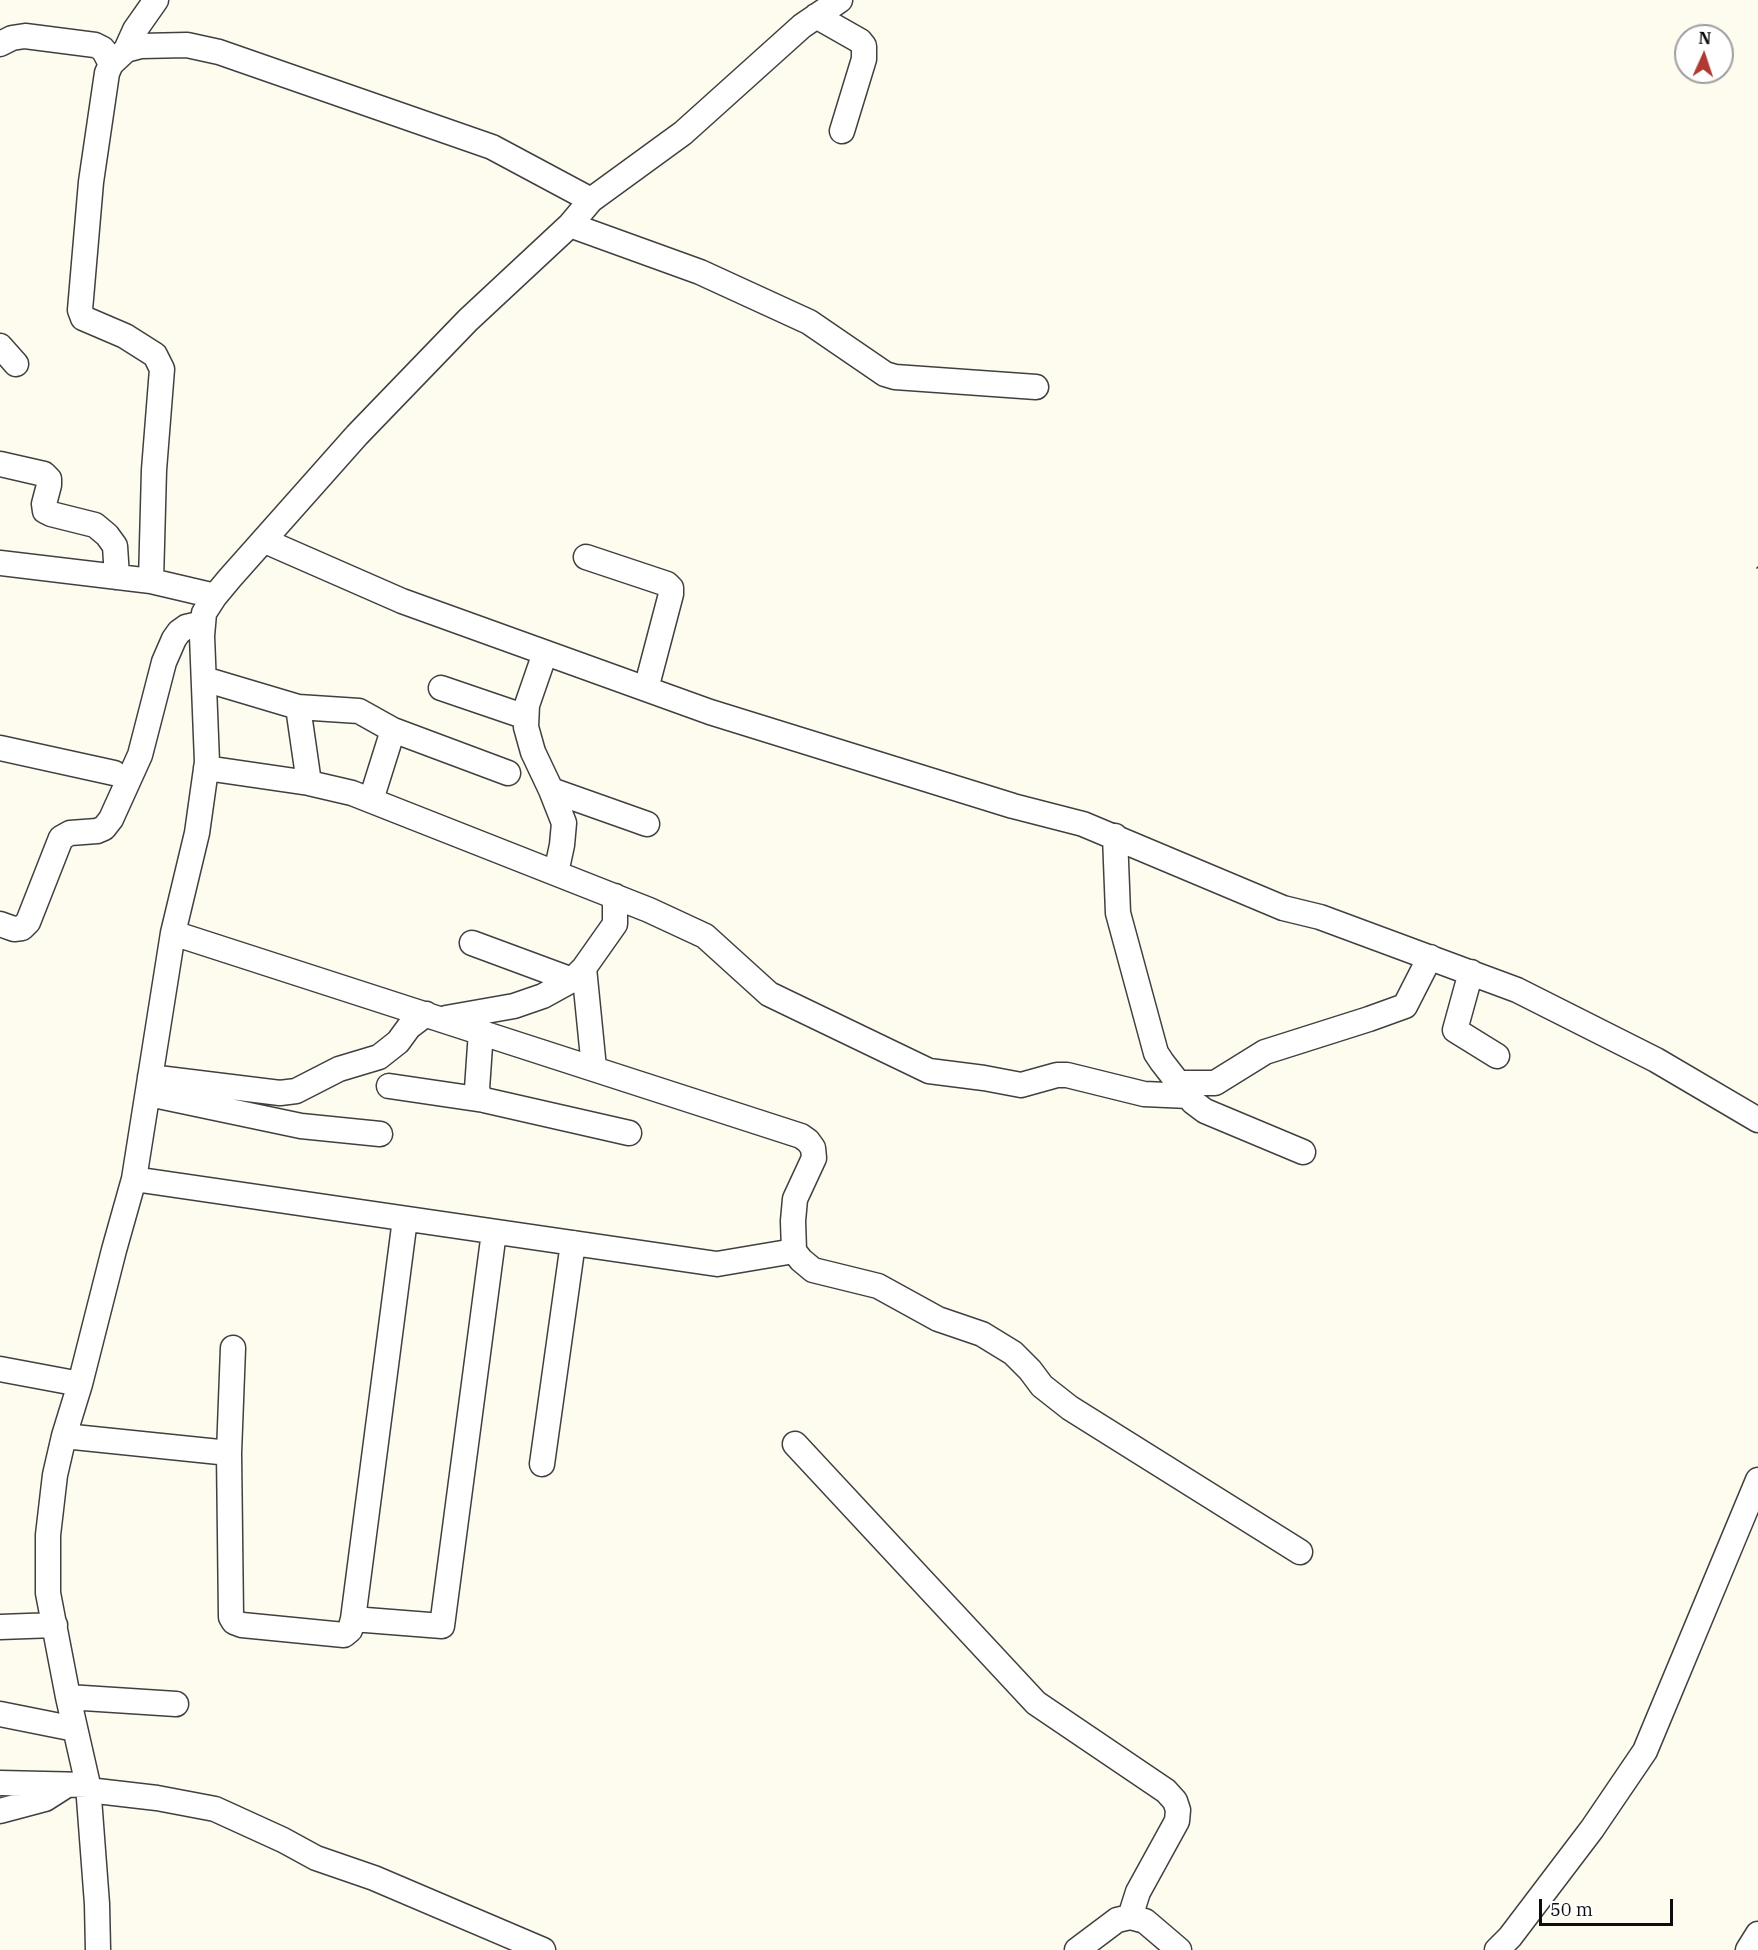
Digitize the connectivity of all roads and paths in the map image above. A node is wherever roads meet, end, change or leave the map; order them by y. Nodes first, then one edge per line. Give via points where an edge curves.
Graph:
1 (156, 0) edge
2 (840, 0) edge
3 (816, 16) junction
4 (0, 44) edge
5 (119, 57) junction
6 (842, 131) dead end
7 (591, 200) junction
8 (570, 225) junction
9 (0, 346) edge
10 (16, 364) dead end
11 (1036, 387) dead end
12 (0, 464) edge
13 (265, 541) junction
14 (586, 557) dead end
15 (0, 563) edge
16 (117, 577) junction
17 (151, 581) junction
18 (215, 596) junction
19 (203, 623) junction
20 (545, 653) junction
21 (204, 679) junction
22 (441, 687) dead end
23 (646, 689) junction
24 (298, 707) junction
25 (526, 717) junction
26 (393, 730) junction
27 (0, 748) edge
28 (206, 768) junction
29 (114, 773) dead end
30 (508, 773) dead end
31 (309, 783) junction
32 (551, 790) junction
33 (371, 800) junction
34 (647, 824) dead end
35 (1115, 836) junction
36 (556, 873) junction
37 (615, 896) junction
38 (649, 910) junction
39 (0, 924) edge
40 (615, 924) junction
41 (173, 933) junction
42 (472, 943) dead end
43 (1430, 957) junction
44 (1471, 972) junction
45 (578, 974) junction
46 (387, 1002) junction
47 (434, 1016) junction
48 (481, 1031) junction
49 (398, 1042) junction
50 (1497, 1056) dead end
51 (594, 1068) junction
52 (149, 1086) junction
53 (389, 1086) dead end
54 (1184, 1090) junction
55 (484, 1100) junction
56 (1758, 1120) edge
57 (629, 1133) dead end
58 (381, 1134) dead end
59 (1303, 1152) dead end
60 (134, 1179) junction
61 (405, 1219) junction
62 (494, 1232) junction
63 (573, 1243) junction
64 (794, 1251) junction
65 (233, 1348) dead end
66 (0, 1369) edge
67 (80, 1384) junction
68 (64, 1436) junction
69 (795, 1444) dead end
70 (229, 1452) junction
71 (542, 1464) dead end
72 (1758, 1480) edge
73 (1300, 1552) dead end
74 (353, 1619) junction
75 (55, 1625) junction
76 (0, 1627) edge
77 (68, 1697) junction
78 (176, 1704) dead end
79 (0, 1714) edge
80 (75, 1729) junction
81 (0, 1783) edge
82 (81, 1786) junction
83 (0, 1811) edge
84 (1130, 1917) junction
85 (1758, 1934) edge
86 (98, 1950) edge
87 (543, 1950) edge
88 (1077, 1950) edge
89 (1179, 1950) edge
90 (1497, 1950) edge
91 (1748, 1950) edge

1 - 5 street
2 - 3 street
3 - 6 street via 864,46 864,59
3 - 7 street via 683,133
4 - 5 street via 25,36 95,45
5 - 7 street via 141,46 187,45 219,52 492,147
5 - 17 street via 107,73 91,182 80,310 83,318 125,336 155,355 162,369
7 - 8 street
8 - 11 street via 700,272 798,317 885,374
8 - 13 street via 452,336 357,435
9 - 10 street
12 - 16 street via 44,474 49,479 45,511 95,525 107,535 115,546
13 - 18 street
13 - 20 street via 402,601
14 - 23 street via 671,588
15 - 16 street
16 - 17 street
17 - 18 street
18 - 19 street via 204,613
19 - 21 street
19 - 39 street via 186,627 174,639 164,662 140,755 111,819 97,831 70,832 62,838 28,922 14,929
20 - 23 street
20 - 25 street
21 - 24 street
21 - 28 street
22 - 25 street
23 - 35 street
24 - 26 street via 359,711
24 - 31 street
25 - 32 street via 533,752
26 - 30 street
26 - 33 street
27 - 29 street
28 - 31 street
28 - 41 street via 197,833
31 - 33 street
32 - 34 street
32 - 36 street via 564,822
33 - 36 street
35 - 43 street via 1272,904
35 - 54 street via 1118,913 1156,1053
36 - 37 street
37 - 38 street
37 - 40 street
38 - 40 street
38 - 54 street via 705,936 769,994 929,1071 1021,1085 1067,1075 1137,1093
40 - 45 street
41 - 46 street
41 - 52 street
42 - 45 street
43 - 44 street
43 - 54 street via 1405,1006 1264,1052 1215,1083
44 - 50 street via 1455,1030
44 - 56 street via 1517,990 1656,1060
45 - 47 street via 543,996 514,1006
45 - 51 street
46 - 47 street
46 - 49 street
47 - 48 street
47 - 49 street via 409,1027
48 - 51 street
48 - 55 street via 477,1089
49 - 52 street via 379,1058 280,1093
51 - 64 street via 808,1141 814,1158 795,1199
52 - 58 street via 301,1126
52 - 60 street
53 - 55 street
54 - 59 street via 1205,1111
55 - 57 street
60 - 61 street
60 - 67 street
61 - 62 street
61 - 74 street
62 - 63 street
62 - 74 street via 442,1626
63 - 64 street via 717,1264
63 - 71 street
64 - 73 street via 813,1270 878,1286 938,1319 982,1334 1013,1353 1042,1386 1070,1408
65 - 70 street
66 - 67 street
67 - 68 street
68 - 70 street
68 - 75 street via 48,1535 48,1593
69 - 84 street via 1036,1703 1175,1801 1177,1821 1138,1892
70 - 74 street via 234,1622 344,1635
72 - 90 street via 1645,1751 1592,1829
75 - 76 street
75 - 77 street
77 - 78 street
77 - 80 street
79 - 80 street
80 - 82 street
81 - 82 street
82 - 83 street
82 - 86 street via 97,1904
82 - 87 street via 215,1809 316,1858 374,1878
84 - 88 street via 1117,1920
84 - 89 street via 1145,1921
85 - 91 street

